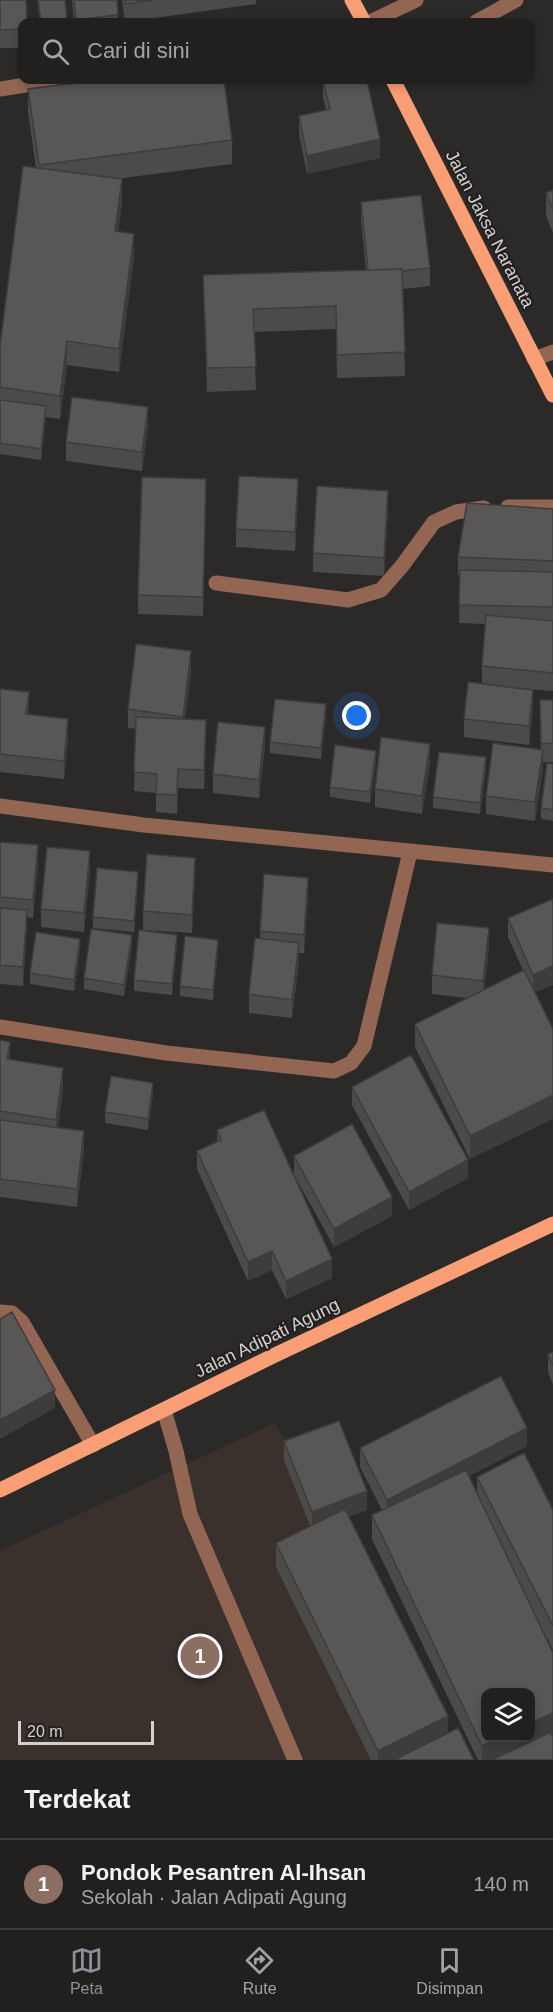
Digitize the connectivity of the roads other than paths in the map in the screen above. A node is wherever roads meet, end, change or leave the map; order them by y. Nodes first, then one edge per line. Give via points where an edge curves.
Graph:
1 (352, 0) edge
2 (416, 0) edge
3 (516, 0) edge
4 (362, 18) edge
5 (378, 18) edge
6 (483, 18) edge
7 (34, 84) edge
8 (395, 84) edge
9 (0, 90) edge
10 (553, 352) edge
11 (534, 359) junction
12 (553, 395) edge
13 (553, 507) edge
14 (216, 583) dead end
15 (0, 806) edge
16 (410, 852) junction
17 (553, 865) edge
18 (0, 1027) edge
19 (553, 1224) edge
20 (0, 1312) edge
21 (164, 1410) junction
22 (93, 1445) junction
23 (0, 1490) edge
24 (295, 1760) edge

1 - 4 main road
2 - 5 street
3 - 6 street
7 - 9 street
8 - 11 main road, Jalan Jaksa Naranata
10 - 11 street
11 - 12 main road, Jalan Jaksa Naranata
13 - 14 street via 456,512 434,522 381,590 348,600
15 - 16 street
16 - 17 street
16 - 18 street via 364,1046 351,1063 334,1071 166,1053
19 - 21 main road, Jalan Adipati Agung
20 - 22 street via 12,1313 22,1322
21 - 22 main road, Jalan Adipati Agung
21 - 24 street via 190,1514
22 - 23 main road, Jalan Adipati Agung

